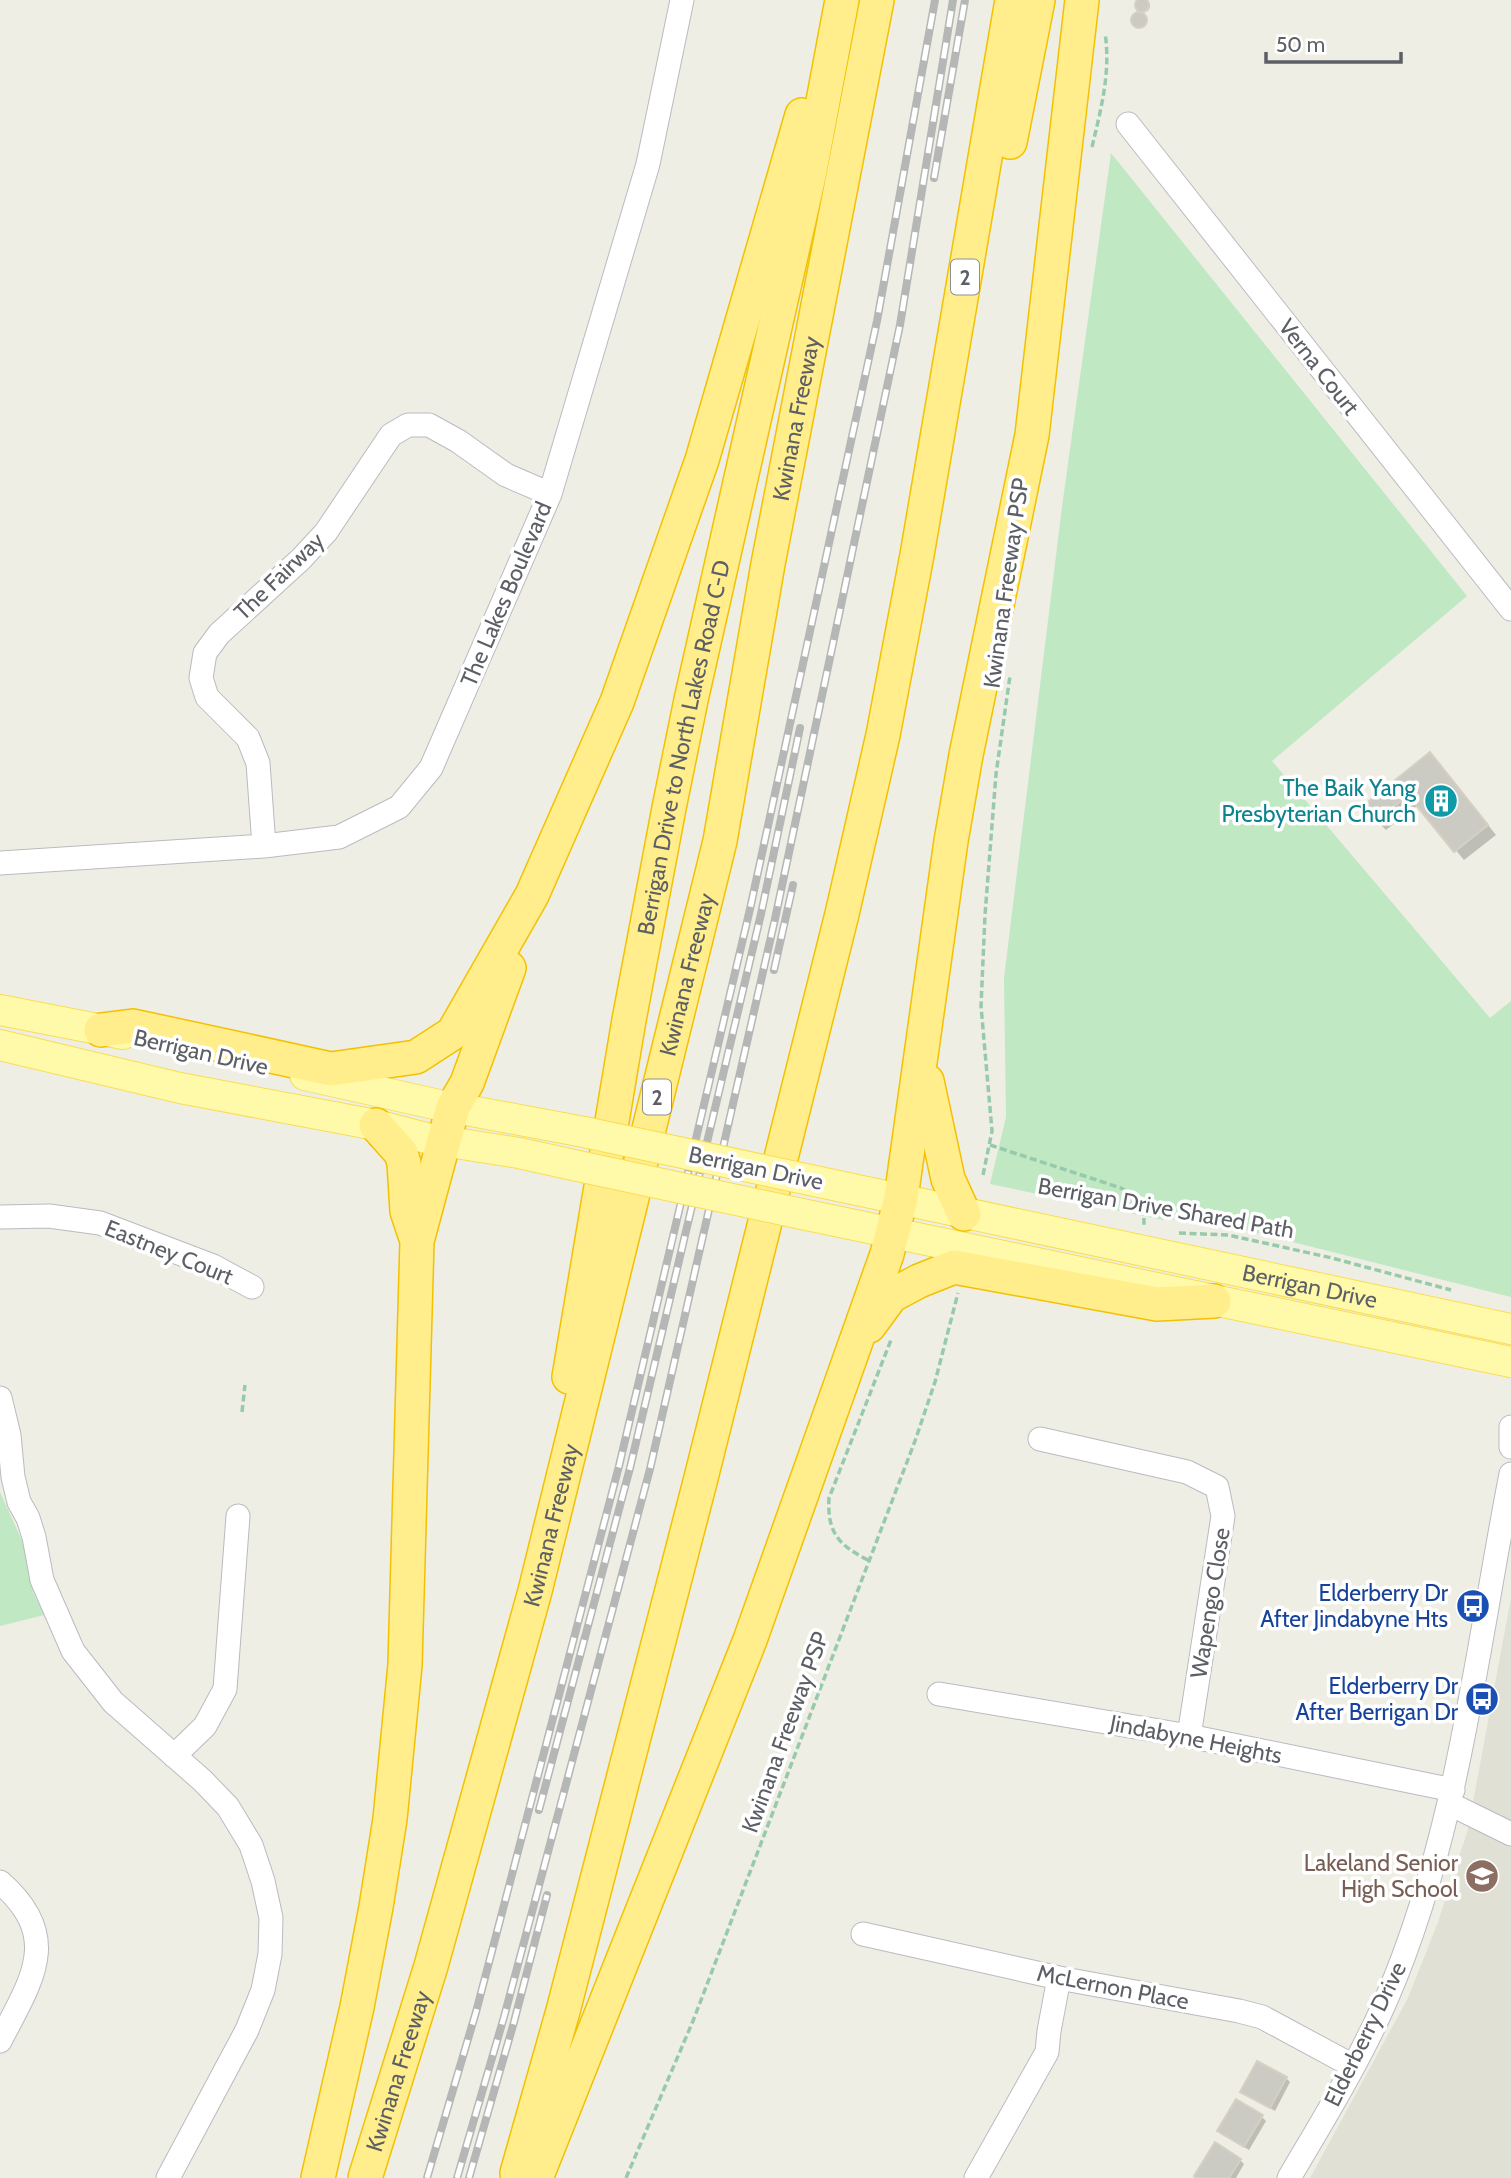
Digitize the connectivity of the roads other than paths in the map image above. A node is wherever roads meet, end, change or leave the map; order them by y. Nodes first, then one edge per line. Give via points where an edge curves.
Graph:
1 (682, 0) edge
2 (830, 0) edge
3 (842, 0) edge
4 (877, 0) edge
5 (1012, 0) edge
6 (1038, 0) edge
7 (1082, 0) edge
8 (1128, 124) dead end
9 (550, 495) junction
10 (917, 555) junction
11 (1511, 609) edge
12 (264, 846) junction
13 (26, 862) junction
14 (0, 863) edge
15 (0, 875) edge
16 (532, 895) junction
17 (0, 1010) edge
18 (101, 1030) junction
19 (0, 1045) edge
20 (923, 1051) junction
21 (453, 1107) junction
22 (376, 1125) junction
23 (444, 1140) junction
24 (901, 1198) junction
25 (964, 1214) junction
26 (0, 1217) edge
27 (891, 1233) junction
28 (417, 1241) junction
29 (252, 1287) dead end
30 (1214, 1301) junction
31 (1511, 1329) edge
32 (855, 1345) junction
33 (1511, 1362) edge
34 (0, 1398) edge
35 (1511, 1427) edge
36 (1040, 1439) dead end
37 (1511, 1447) edge
38 (1511, 1474) edge
39 (558, 1500) junction
40 (238, 1516) dead end
41 (939, 1694) dead end
42 (1189, 1736) junction
43 (174, 1756) junction
44 (1451, 1797) junction
45 (1511, 1833) edge
46 (0, 1882) edge
47 (863, 1934) dead end
48 (1059, 1978) junction
49 (0, 2041) edge
50 (1353, 2066) junction
51 (168, 2178) edge
52 (318, 2178) edge
53 (365, 2178) edge
54 (516, 2178) edge
55 (536, 2178) edge
56 (976, 2178) edge
57 (1289, 2178) edge

1 - 9 street, The Lakes Boulevard via 648,164
2 - 16 highway via 814,73 702,460 617,702
3 - 39 highway, Berrigan Drive to North Lakes Road C-D via 809,176 691,700 629,1020 570,1360
4 - 39 highway, Kwinana Freeway / 2 via 768,564 720,841
5 - 10 highway, 2
6 - 10 highway via 937,516
7 - 20 highway via 1032,435 966,755
8 - 11 street, Verna Court
9 - 12 street, The Lakes Boulevard via 431,768 399,807 339,838
9 - 12 street, The Fairway via 506,475 429,425 408,425 391,435 326,532 219,634 205,653 201,678 207,697 248,738 258,763
10 - 54 highway, 2 via 883,735 838,927 701,1478
12 - 13 street, The Lakes Boulevard
13 - 14 street, The Lakes Boulevard
13 - 15 street, The Lakes Boulevard
16 - 18 highway via 453,1033 416,1057 331,1069 133,1026
16 - 21 highway via 467,1083
17 - 18 main road, Berrigan Drive
18 - 21 main road, Berrigan Drive
19 - 22 main road, Berrigan Drive via 180,1088
20 - 24 highway
20 - 25 highway via 948,1179
21 - 23 highway
21 - 24 main road, Berrigan Drive, bridge
22 - 23 main road, Berrigan Drive
22 - 28 highway via 401,1153 407,1211
23 - 27 main road, Berrigan Drive, bridge
23 - 28 highway
24 - 25 main road, Berrigan Drive
24 - 27 highway
25 - 31 main road, Berrigan Drive
26 - 29 street, Eastney Court via 49,1216 100,1223 213,1266
27 - 30 main road, Berrigan Drive
27 - 32 highway
28 - 52 highway via 405,1665 390,1819 357,2007
30 - 32 highway via 1157,1304 954,1267 891,1296
30 - 33 main road, Berrigan Drive
32 - 55 highway via 750,1640
34 - 43 street via 19,1502 34,1537 42,1580 74,1651 113,1702
35 - 37 street
36 - 42 street, Wapengo Close via 1187,1472 1217,1487 1223,1516
38 - 44 street, Elderberry Drive
39 - 53 highway, Kwinana Freeway / 2 via 431,1966
40 - 43 street via 225,1689 205,1726
41 - 42 street, Jindabyne Heights
42 - 44 street, Jindabyne Heights
43 - 51 street via 228,1807 251,1845 271,1918 263,1990 247,2030
44 - 45 street, Jindabyne Heights
44 - 50 street, Elderberry Drive via 1406,1947 1386,2001
46 - 49 street via 28,1912 37,1944 31,1981
47 - 48 street, McLernon Place
48 - 50 street, McLernon Place via 1262,2017
48 - 56 street via 1047,2052
50 - 57 street, Elderberry Drive

